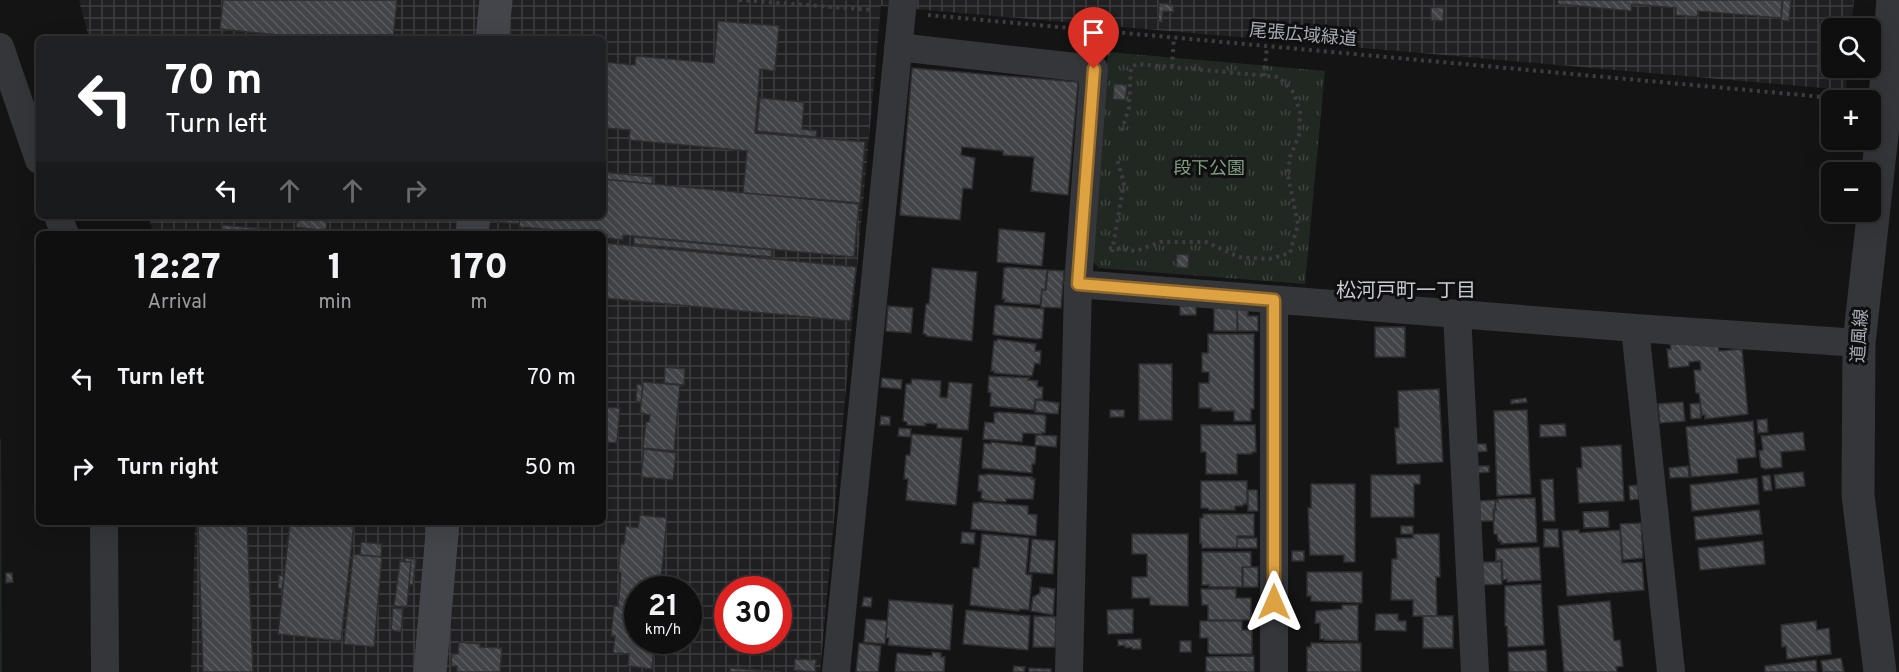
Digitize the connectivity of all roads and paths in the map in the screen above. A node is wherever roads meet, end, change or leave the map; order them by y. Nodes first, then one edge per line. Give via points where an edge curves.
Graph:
1 (496, 0) edge
2 (739, 0) edge
3 (1893, 0) edge
4 (902, 6) edge
5 (492, 36) edge
6 (1174, 37) junction
7 (1267, 46) junction
8 (0, 47) edge
9 (898, 47) junction
10 (1173, 67) junction
11 (1264, 76) junction
12 (1821, 96) edge
13 (1890, 136) edge
14 (1117, 141) dead end
15 (36, 151) edge
16 (1115, 152) dead end
17 (1082, 245) junction
18 (1112, 248) junction
19 (1078, 284) junction
20 (1108, 286) junction
21 (1274, 300) junction
22 (1456, 314) junction
23 (1635, 328) junction
24 (1859, 343) junction
25 (104, 525) edge
26 (443, 525) edge
27 (105, 672) edge
28 (430, 672) edge
29 (836, 672) edge
30 (1069, 672) edge
31 (1274, 672) edge
32 (1475, 672) edge
33 (1671, 672) edge
34 (1880, 672) edge

1 - 5 main road
2 - 4 path, 尾張広域緑道
3 - 13 street, 道風線
4 - 6 path, 尾張広域緑道
4 - 9 street
6 - 7 path, 尾張広域緑道
6 - 10 path
7 - 11 path
7 - 12 path, 尾張広域緑道
8 - 15 street
9 - 17 street via 1094,69
9 - 29 street
10 - 11 path
10 - 14 path via 1131,67 1129,108
11 - 18 path via 1279,77 1294,93 1300,112 1299,135 1288,176 1298,224 1290,253 1269,259 1239,257 1206,242 1161,242 1136,251
13 - 24 street, 道風線
16 - 18 path via 1124,183
17 - 18 path
17 - 19 street
18 - 20 path
19 - 20 street
19 - 30 street
20 - 21 street
21 - 22 street
21 - 31 street
22 - 23 street
22 - 32 street
23 - 24 street
23 - 33 street
24 - 34 street, 道風線 via 1858,495
25 - 27 street
26 - 28 main road

